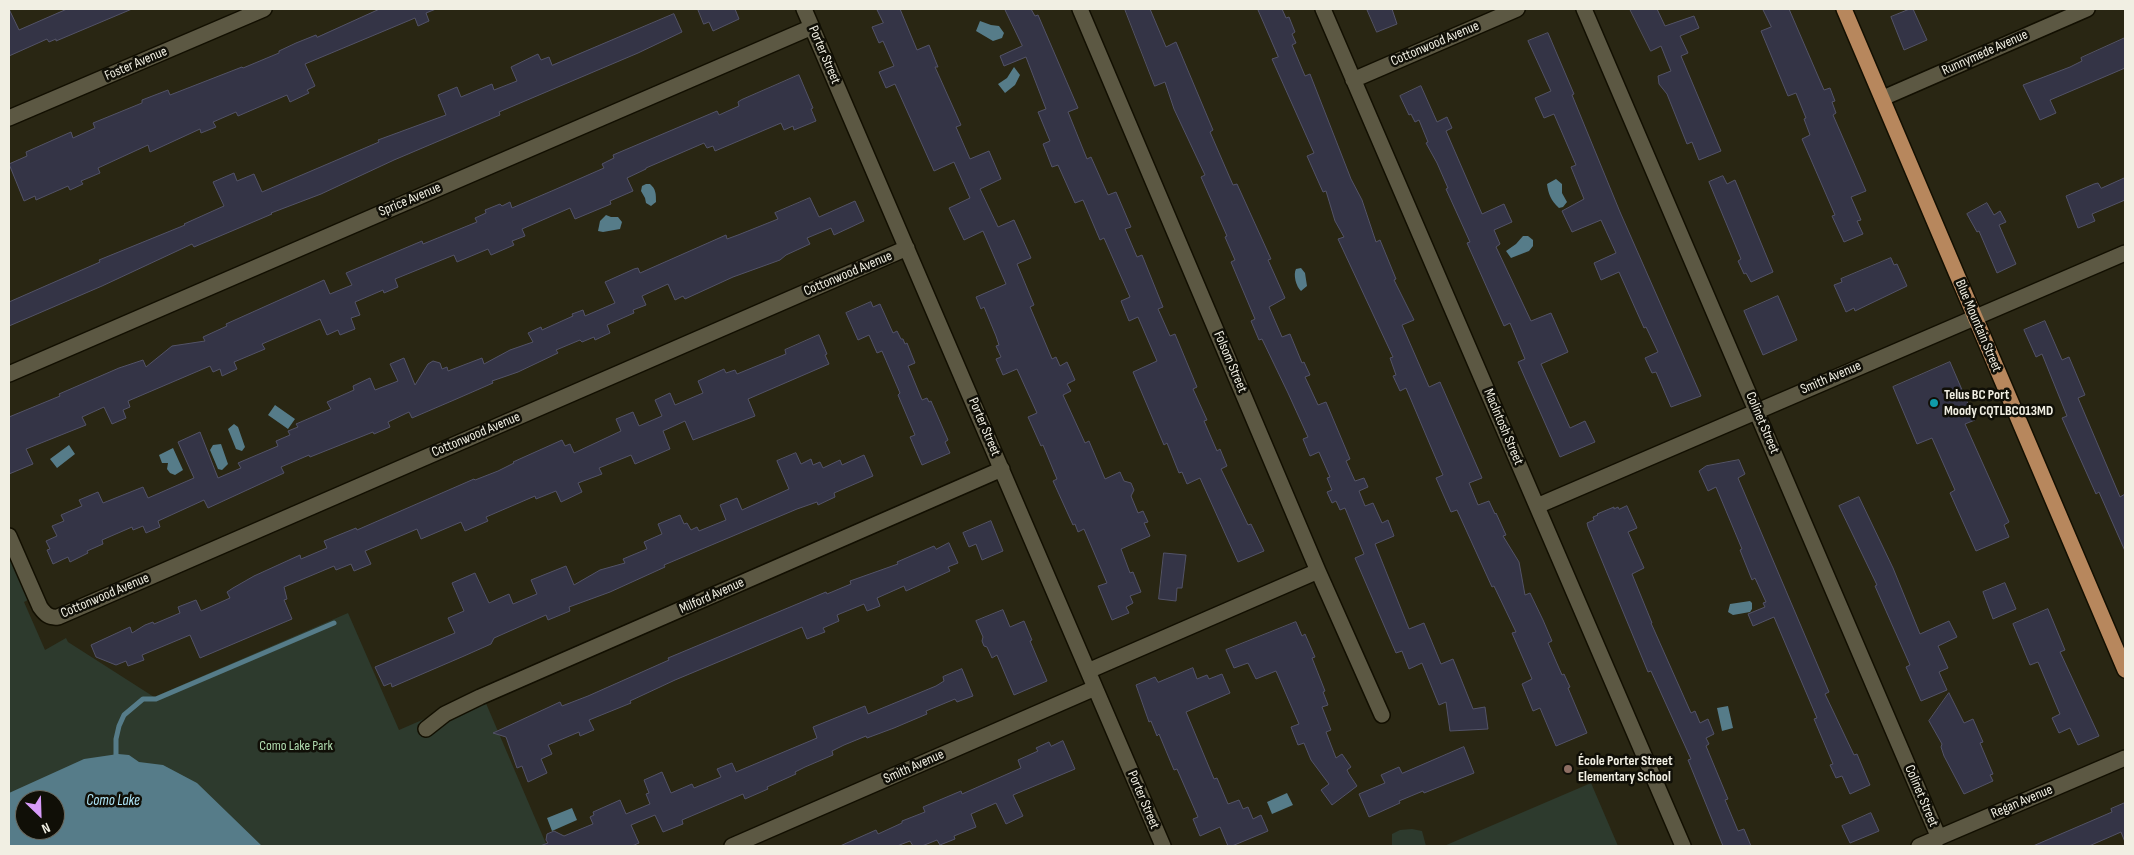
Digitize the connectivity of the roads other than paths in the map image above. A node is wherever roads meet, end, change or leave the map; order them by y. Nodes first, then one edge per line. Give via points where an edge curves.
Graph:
1 (264, 9) edge
2 (804, 9) edge
3 (1080, 9) edge
4 (1323, 9) edge
5 (1517, 9) edge
6 (1584, 9) edge
7 (1844, 9) edge
8 (2088, 9) edge
9 (812, 26) junction
10 (1353, 80) junction
11 (1883, 98) junction
12 (9, 118) edge
13 (907, 248) junction
14 (2125, 253) edge
15 (1974, 317) junction
16 (9, 374) edge
17 (1756, 410) junction
18 (1002, 469) junction
19 (1537, 506) junction
20 (9, 536) edge
21 (1318, 571) junction
22 (2125, 670) edge
23 (1088, 671) junction
24 (1095, 688) junction
25 (1382, 715) dead end
26 (426, 730) dead end
27 (2125, 758) edge
28 (1939, 838) junction
29 (732, 846) edge
30 (1163, 846) edge
31 (1683, 846) edge
32 (1919, 846) edge

1 - 12 street, Foster Avenue
2 - 9 street, Porter Street
3 - 21 street, Folsom Street
4 - 10 street, MacIntosh Street
5 - 10 street, Cottonwood Avenue
6 - 17 street, Colinet Street
7 - 11 main road, Blue Mountain Street
8 - 11 street, Runnymede Avenue
9 - 13 street, Porter Street
9 - 16 street, Sprice Avenue
10 - 19 street, MacIntosh Street
11 - 15 main road, Blue Mountain Street
13 - 18 street, Porter Street
13 - 20 street, Cottonwood Avenue via 58,617 45,615
14 - 15 street, Smith Avenue
15 - 17 street, Smith Avenue
15 - 22 main road, Blue Mountain Street
17 - 19 street, Smith Avenue
17 - 28 street, Colinet Street
18 - 23 street, Porter Street
18 - 26 street, Milford Avenue via 480,697 445,714
19 - 31 street, MacIntosh Street
21 - 23 street
21 - 25 street, Folsom Street
23 - 24 street, Porter Street
24 - 29 street, Smith Avenue
24 - 30 street, Porter Street
27 - 28 street, Regan Avenue
28 - 32 street, Regan Avenue

